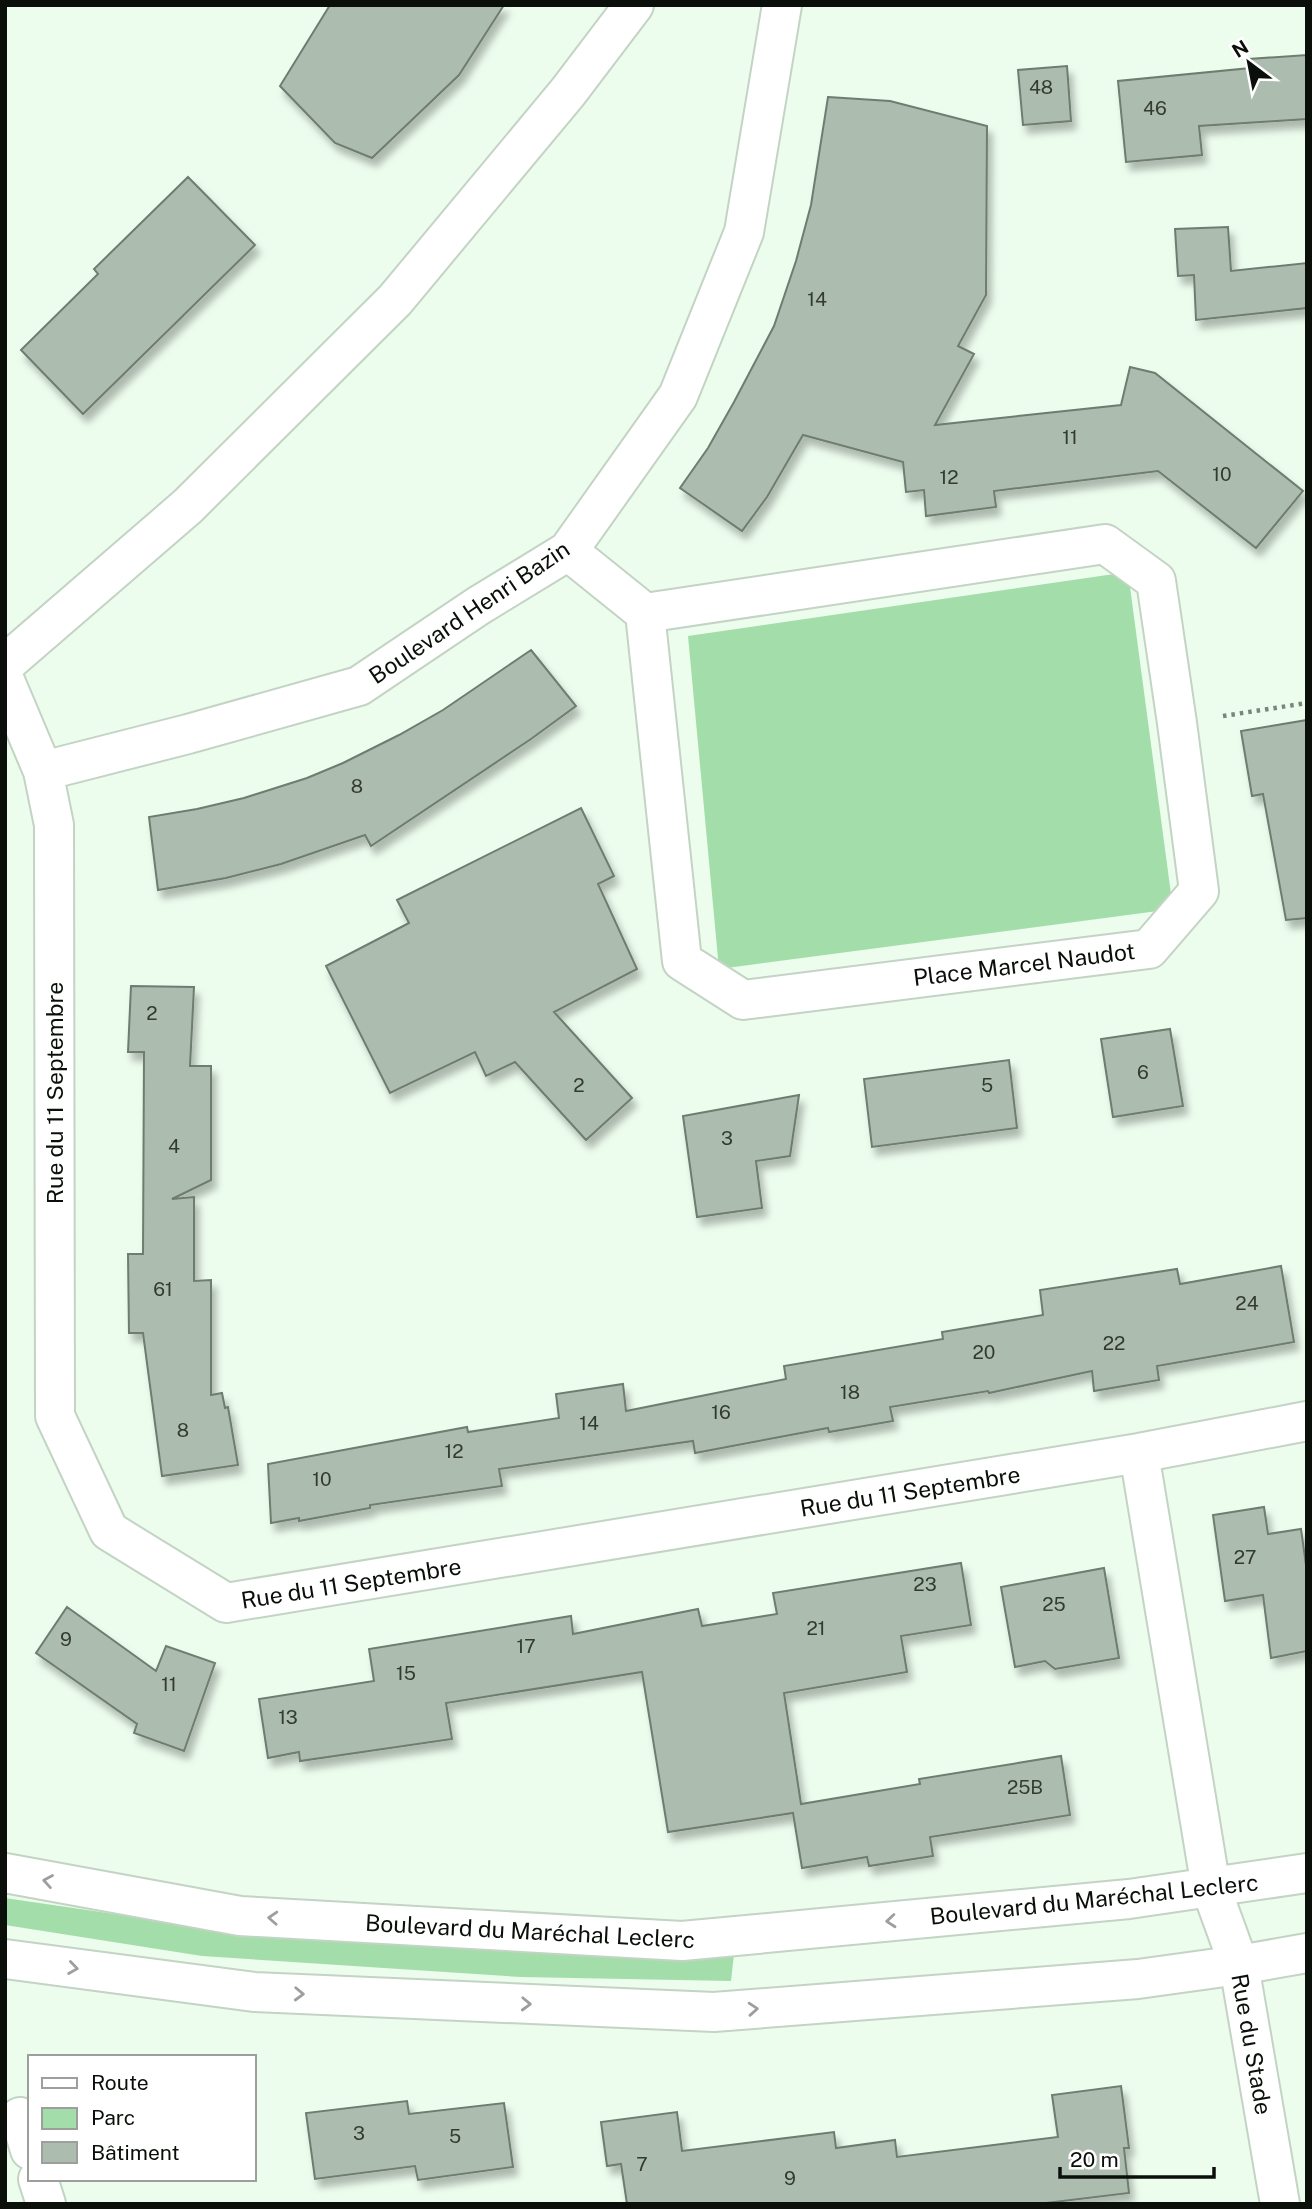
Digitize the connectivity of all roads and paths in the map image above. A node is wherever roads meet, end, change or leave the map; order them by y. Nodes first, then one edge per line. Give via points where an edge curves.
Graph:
1 (634, 5) edge
2 (782, 5) edge
3 (568, 551) junction
4 (645, 613) junction
5 (5, 664) edge
6 (5, 681) edge
7 (1307, 703) edge
8 (1177, 723) junction
9 (43, 771) junction
10 (1307, 1421) edge
11 (1139, 1453) junction
12 (5, 1873) edge
13 (1307, 1873) edge
14 (1211, 1888) junction
15 (1307, 1953) edge
16 (5, 1959) edge
17 (1239, 1965) junction
18 (39, 2181) edge
19 (46, 2204) edge
20 (1280, 2204) edge

1 - 5 street via 395,300 188,506
2 - 3 street, Boulevard Henri Bazin via 744,232 678,396
3 - 4 street
3 - 9 street, Boulevard Henri Bazin via 359,686
4 - 8 street, Place Marcel Naudot via 1105,544 1156,581
4 - 8 street, Place Marcel Naudot via 682,961 743,1000 1149,949 1199,891
6 - 9 street, Rue du 11 Septembre
7 - 8 path
9 - 11 street, Rue du 11 Septembre via 54,825 55,1416 109,1531 226,1603
10 - 11 street, Rue du 11 Septembre
11 - 14 street
14 -> 12 street, Boulevard du Maréchal Leclerc via 682,1941 240,1916
13 - 14 street, Boulevard du Maréchal Leclerc
14 - 17 street, Rue du Stade
15 - 17 street
16 -> 17 street via 254,1992 714,2012 1138,1979
17 - 20 street, Rue du Stade
18 - 19 street

